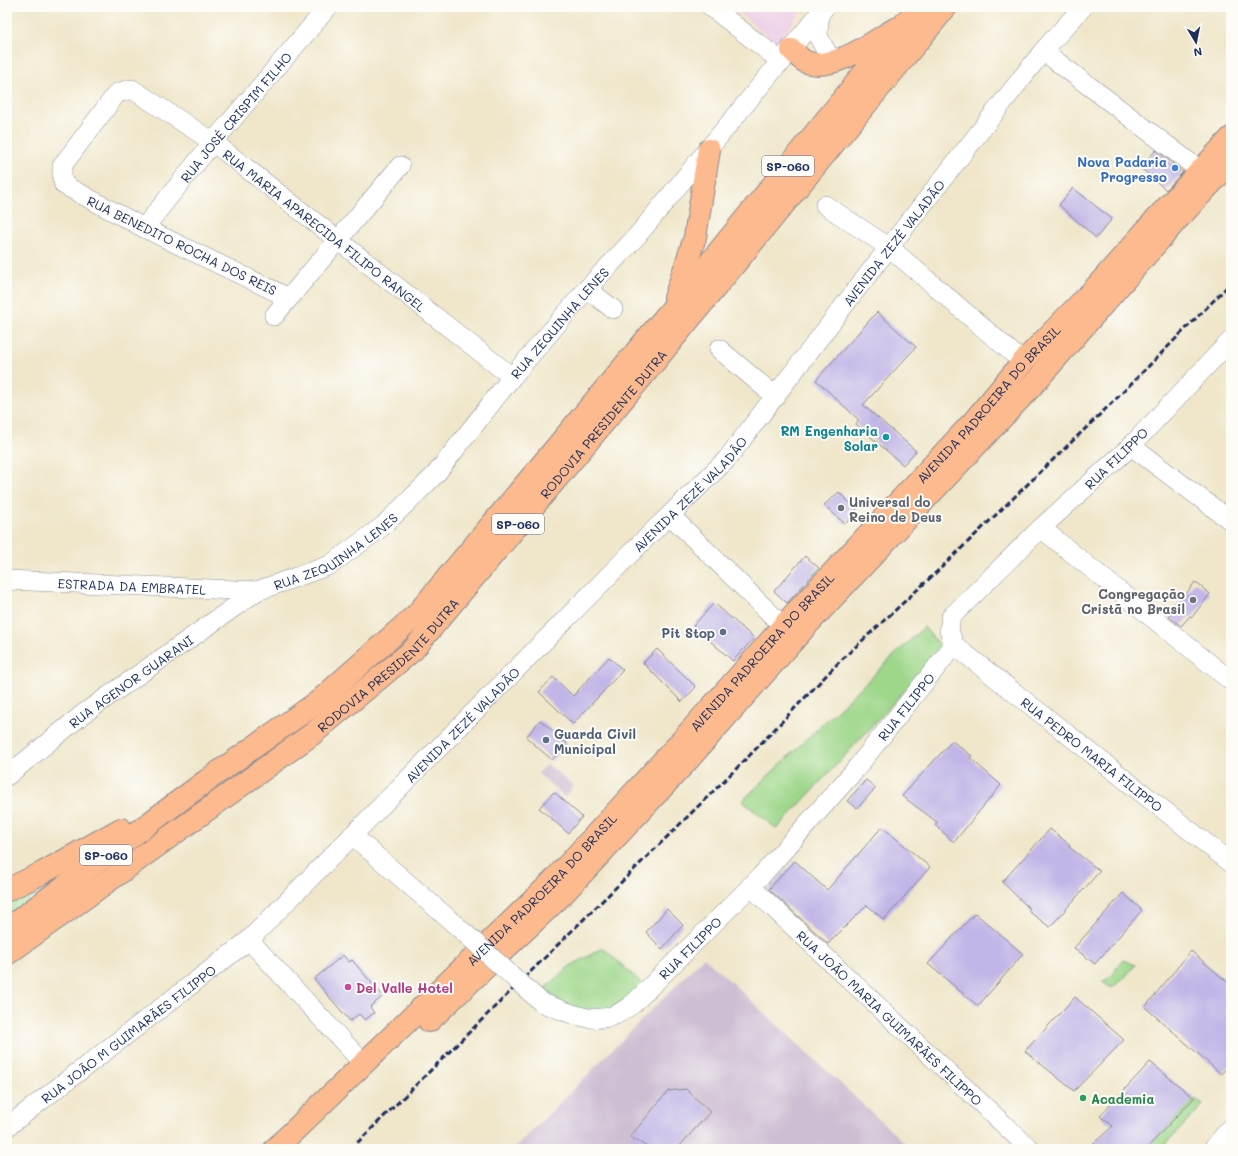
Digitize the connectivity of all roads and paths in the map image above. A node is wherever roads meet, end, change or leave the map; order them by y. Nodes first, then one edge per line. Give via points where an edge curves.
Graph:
1 (328, 7) edge
2 (711, 7) edge
3 (946, 7) edge
4 (1083, 7) edge
5 (822, 11) edge
6 (912, 14) edge
7 (1043, 51) junction
8 (787, 56) junction
9 (841, 60) junction
10 (132, 89) joint
11 (1231, 138) edge
12 (213, 142) junction
13 (709, 150) junction
14 (400, 166) dead end
15 (1221, 171) edge
16 (825, 205) dead end
17 (144, 228) junction
18 (337, 240) junction
19 (890, 248) junction
20 (587, 289) junction
21 (289, 298) junction
22 (613, 309) dead end
23 (671, 310) junction
24 (274, 316) dead end
25 (1229, 346) edge
26 (719, 349) dead end
27 (1019, 367) junction
28 (512, 377) junction
29 (1035, 382) junction
30 (776, 397) junction
31 (1131, 446) junction
32 (671, 516) junction
33 (1231, 521) edge
34 (1042, 528) junction
35 (7, 580) edge
36 (257, 591) junction
37 (784, 626) junction
38 (954, 645) junction
39 (1231, 681) edge
40 (7, 776) edge
41 (206, 781) junction
42 (352, 836) junction
43 (1228, 854) edge
44 (750, 886) junction
45 (7, 890) edge
46 (63, 912) junction
47 (7, 929) edge
48 (249, 940) junction
49 (7, 954) edge
50 (7, 968) edge
51 (363, 1063) junction
52 (7, 1127) edge
53 (1231, 1127) edge
54 (275, 1149) edge
55 (294, 1149) edge
56 (1030, 1149) edge
57 (1214, 1149) edge

1 - 12 street, RUA JOSÉ CRISPIM FILHO
2 - 8 street
3 - 46 main road, RODOVIA PRESIDENTE DUTRA / SP-060 via 413,650 311,735
4 - 7 street, AVENIDA ZEZÉ VALADÃO
5 - 8 street, RUA ZEQUINHA LENES
5 - 9 street via 818,36 828,55
6 - 9 main road
6 - 23 main road, RODOVIA PRESIDENTE DUTRA / SP-060
7 - 15 street
7 - 19 street, AVENIDA ZEZÉ VALADÃO
8 - 9 main road via 806,62 824,63
8 - 13 street, RUA ZEQUINHA LENES
10 - 12 street, RUA MARIA APARECIDA FILIPO RANGEL
10 - 17 street, RUA BENEDITO ROCHA DOS REIS via 117,93 62,166 62,177 64,186
11 - 15 main road, AVENIDA PADROEIRA DO BRASIL
12 - 17 street, RUA JOSÉ CRISPIM FILHO
12 - 18 street, RUA MARIA APARECIDA FILIPO RANGEL
13 - 20 street, RUA ZEQUINHA LENES via 637,236
13 - 23 main road via 695,237
14 - 18 street, RUA BENEDITO ROCHA DOS REIS
15 - 27 main road, AVENIDA PADROEIRA DO BRASIL via 1156,219 1096,287
15 - 29 main road, AVENIDA PADROEIRA DO BRASIL
16 - 19 street
17 - 21 street, RUA BENEDITO ROCHA DOS REIS
18 - 21 street, RUA BENEDITO ROCHA DOS REIS
18 - 28 street, RUA MARIA APARECIDA FILIPO RANGEL
19 - 27 street
19 - 30 street, AVENIDA ZEZÉ VALADÃO
20 - 22 street
20 - 28 street, RUA ZEQUINHA LENES
21 - 24 street, RUA BENEDITO ROCHA DOS REIS
23 - 41 main road, RODOVIA PRESIDENTE DUTRA / SP-060 via 417,614 319,701
25 - 31 street, RUA FILIPPO
26 - 30 street
27 - 29 main road via 1021,384
27 - 37 main road, AVENIDA PADROEIRA DO BRASIL via 972,422
28 - 36 street, RUA ZEQUINHA LENES via 436,475 384,526 330,565
29 - 55 main road, AVENIDA PADROEIRA DO BRASIL via 808,624 687,761 562,895
30 - 32 street, AVENIDA ZEZÉ VALADÃO via 727,459 688,495
31 - 33 street
31 - 34 street, RUA FILIPPO
32 - 37 street
32 - 42 street, AVENIDA ZEZÉ VALADÃO via 627,557
34 - 38 street, RUA FILIPPO via 952,616 949,630
34 - 39 street
35 - 36 street, ESTRADA DA EMBRATEL
36 - 40 street, RUA AGENOR GUARANI via 83,714
37 - 51 main road, AVENIDA PADROEIRA DO BRASIL via 551,883
38 - 43 street, RUA PEDRO MARIA FILIPPO
38 - 44 street, RUA FILIPPO via 855,770
41 - 45 main road
41 - 47 main road, RODOVIA PRESIDENTE DUTRA / SP-060
42 - 44 street, RUA FILIPPO, bridge via 542,1003 584,1018 596,1019 615,1015 634,1003
42 - 48 street, AVENIDA ZEZÉ VALADÃO
44 - 56 street, RUA JOÃO MARIA GUIMARÃES FILIPPO
46 - 49 main road, RODOVIA PRESIDENTE DUTRA / SP-060
46 - 50 main road
48 - 51 street
48 - 52 street, RUA JOÃO M GUIMARÃES FILIPPO
51 - 54 main road, AVENIDA PADROEIRA DO BRASIL
53 - 57 street

